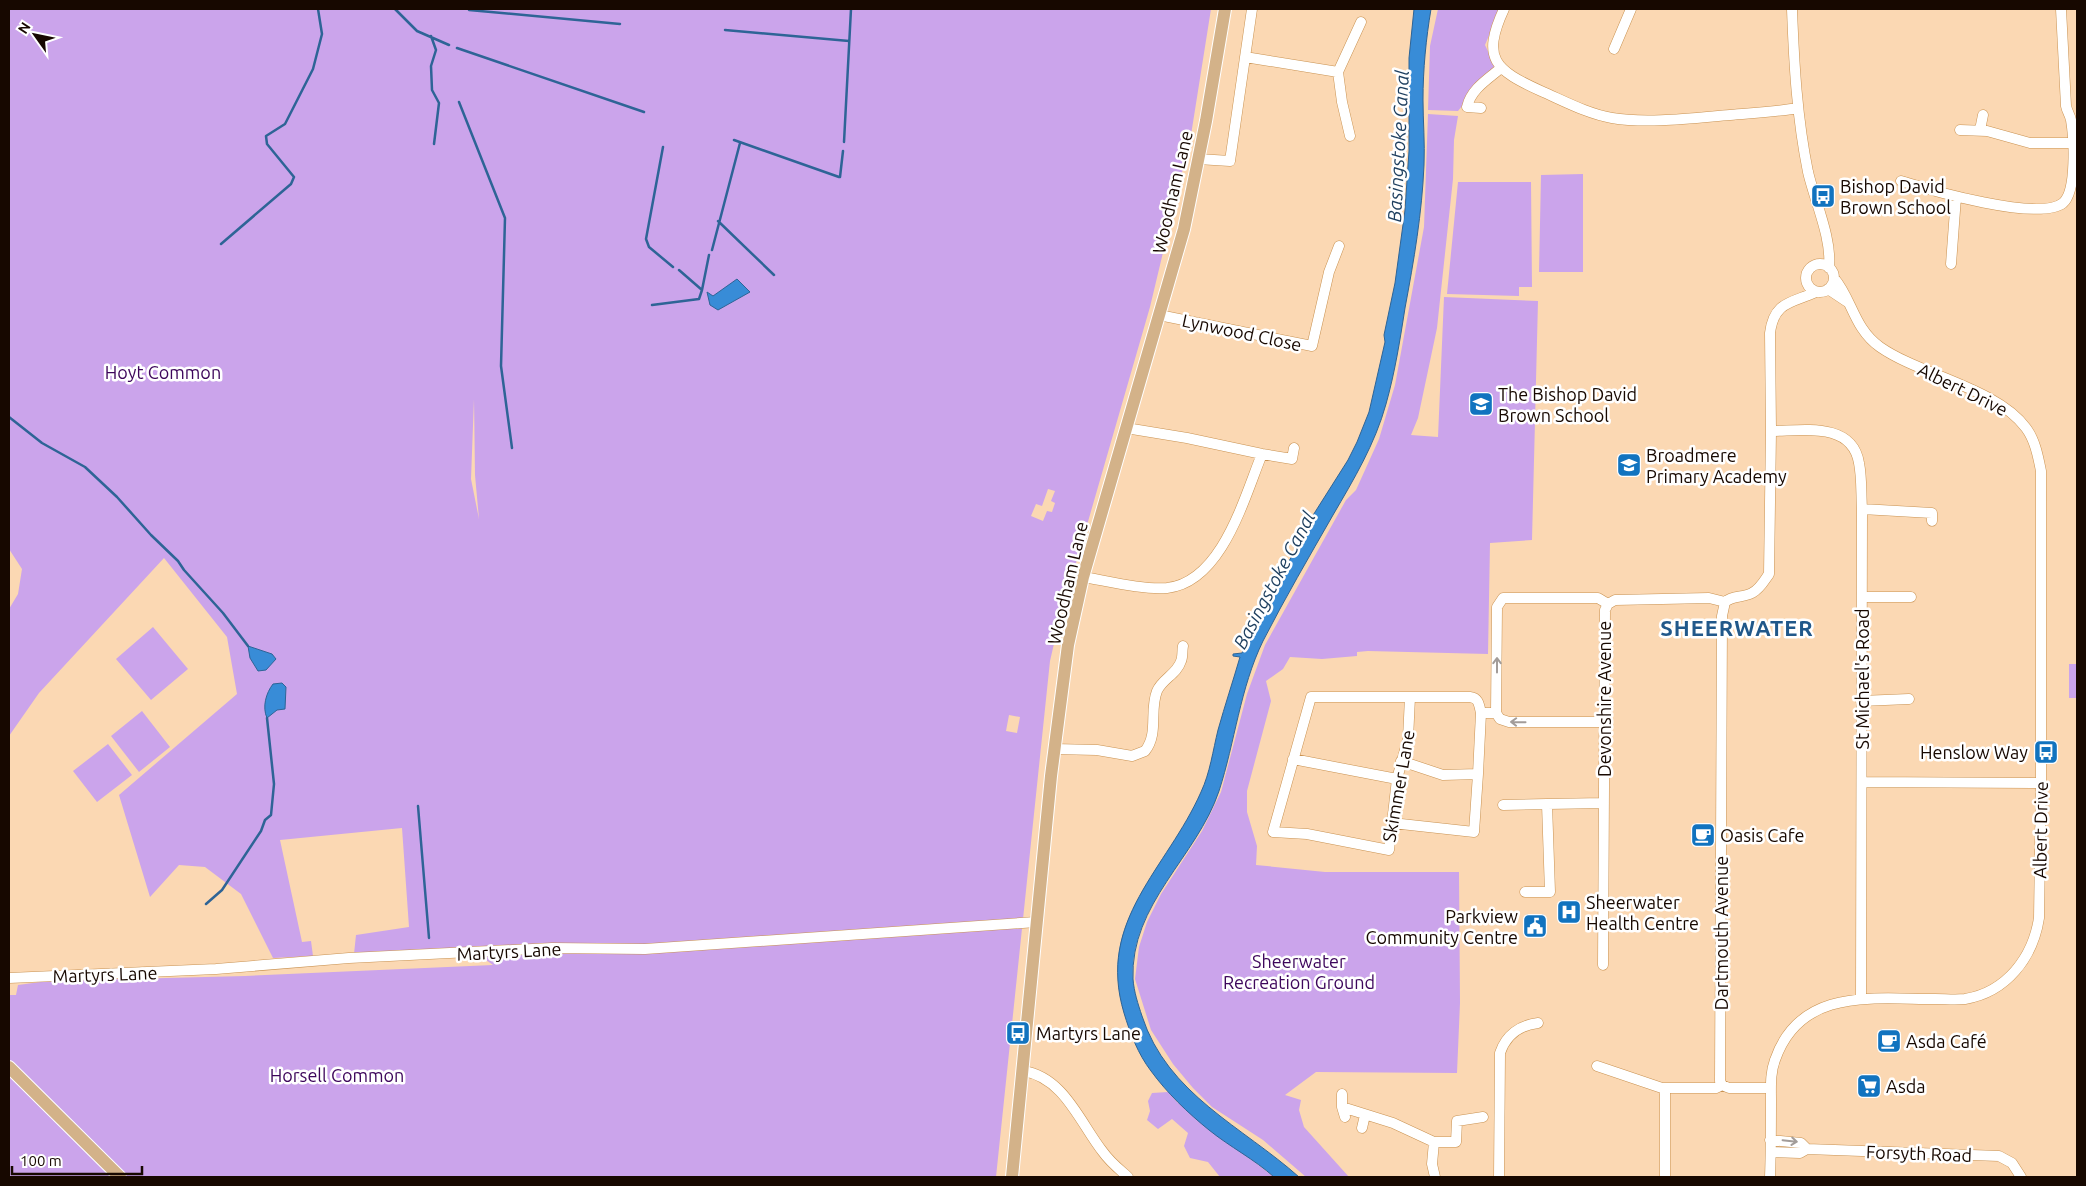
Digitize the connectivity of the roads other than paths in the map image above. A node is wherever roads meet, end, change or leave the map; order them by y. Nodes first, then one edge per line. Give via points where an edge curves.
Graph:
1 (1225, 9) edge
2 (1252, 9) edge
3 (1504, 9) edge
4 (1631, 9) edge
5 (1792, 9) edge
6 (2062, 9) edge
7 (1362, 22) dead end
8 (1614, 49) dead end
9 (1245, 57) junction
10 (1501, 68) junction
11 (1338, 72) junction
12 (1481, 108) dead end
13 (1798, 108) junction
14 (1983, 115) dead end
15 (1960, 130) dead end
16 (1980, 130) junction
17 (1350, 136) dead end
18 (2072, 143) junction
19 (1198, 159) junction
20 (1901, 181) dead end
21 (1956, 197) junction
22 (1339, 246) dead end
23 (1951, 264) dead end
24 (1828, 270) junction
25 (1807, 285) junction
26 (1828, 289) junction
27 (1816, 292) junction
28 (1793, 300) junction
29 (1846, 301) junction
30 (1159, 315) junction
31 (1126, 428) junction
32 (1771, 431) junction
33 (1294, 448) dead end
34 (1262, 454) junction
35 (1862, 509) junction
36 (1932, 521) dead end
37 (1083, 577) junction
38 (1862, 597) junction
39 (1911, 597) dead end
40 (1725, 602) junction
41 (1608, 604) junction
42 (1182, 646) dead end
43 (1410, 697) junction
44 (1909, 699) dead end
45 (1861, 701) junction
46 (1481, 713) junction
47 (1496, 713) junction
48 (1603, 722) junction
49 (1054, 749) junction
50 (1292, 759) junction
51 (1401, 761) junction
52 (1478, 774) junction
53 (1397, 779) junction
54 (1862, 782) junction
55 (2041, 783) junction
56 (1604, 803) junction
57 (1503, 804) dead end
58 (1548, 804) junction
59 (1392, 823) junction
60 (1525, 892) dead end
61 (1037, 916) junction
62 (1603, 965) dead end
63 (9, 978) edge
64 (1862, 998) junction
65 (1538, 1023) dead end
66 (1597, 1066) dead end
67 (9, 1067) edge
68 (1023, 1071) junction
69 (1722, 1085) junction
70 (1663, 1088) junction
71 (1771, 1088) junction
72 (1342, 1094) dead end
73 (1365, 1115) junction
74 (1483, 1117) dead end
75 (1362, 1128) dead end
76 (1770, 1140) junction
77 (1434, 1142) junction
78 (1807, 1149) junction
79 (1771, 1152) junction
80 (2021, 1176) edge
81 (120, 1177) edge
82 (1012, 1177) edge
83 (1128, 1177) edge
84 (1434, 1177) edge
85 (1499, 1177) edge
86 (1665, 1177) edge
87 (1770, 1177) edge

1 - 19 main road, Woodham Lane
2 - 9 street
3 - 10 street via 1492,41
4 - 8 street
5 - 13 street
6 - 18 street via 2066,106 2071,119
7 - 11 street
9 - 11 street
9 - 19 street via 1230,160
10 - 12 street via 1475,90 1468,102 1467,107
10 - 13 street via 1538,90 1612,118 1696,118
11 - 17 street
13 - 24 street via 1809,173 1825,235 1824,255
14 - 16 street
15 - 16 street
16 - 18 street via 2030,143
18 - 21 street via 2071,190 2060,204 2031,208
19 - 30 main road, Woodham Lane via 1184,230
20 - 21 street
21 - 23 street
22 - 30 street, Lynwood Close via 1329,272 1312,346
24 - 25 street via 1812,266 1806,274
24 - 26 street via 1832,284
24 - 29 street, Albert Drive via 1845,293
25 - 27 street
25 - 28 street, Devonshire Avenue
26 - 27 street
26 - 29 street, Albert Drive
27 - 28 street, Devonshire Avenue
28 - 32 street, Devonshire Avenue via 1777,311 1771,321
29 - 55 street, Albert Drive via 1856,320 1880,347 2008,410 2032,438 2041,471
30 - 31 main road, Woodham Lane
31 - 34 street
31 - 37 main road, Woodham Lane
32 - 35 street, St Michael's Road via 1828,431 1846,440 1859,463
32 - 40 street, Devonshire Avenue via 1769,574 1754,593
33 - 34 street via 1292,459
34 - 37 street via 1234,524 1210,565 1197,577 1179,585 1156,588
35 - 36 street via 1932,513
35 - 38 street, St Michael's Road
37 - 49 main road, Woodham Lane via 1068,645
38 - 39 street
38 - 45 street, St Michael's Road
40 - 41 street, Devonshire Avenue via 1709,598 1615,600
40 - 69 street, Dartmouth Avenue via 1722,616
47 -> 41 street via 1497,607 1503,598 1598,598
41 - 48 street, Devonshire Avenue via 1605,610
42 - 49 street via 1178,667 1157,690 1152,736 1145,751 1132,756 1097,750
43 - 46 street via 1474,697 1479,702
43 - 50 street via 1311,697
43 - 51 street, Skimmer Lane via 1408,738
44 - 45 street
45 - 54 street, St Michael's Road
46 - 47 street
46 - 52 street
48 -> 47 street via 1504,721
48 - 56 street, Devonshire Avenue
49 - 61 main road, Woodham Lane
50 - 53 street
50 - 59 street, Skimmer Lane via 1273,832 1307,834 1389,850
51 - 52 street via 1443,775
51 - 53 street, Skimmer Lane
52 - 59 street via 1474,832
53 - 59 street, Skimmer Lane
54 - 55 street
54 - 64 street, St Michael's Road
55 - 64 street, Albert Drive via 2039,918 2035,939 2016,971 1992,990 1963,999
56 - 58 street, Devonshire Avenue
56 - 62 street, Devonshire Avenue
57 - 58 street, Devonshire Avenue
58 - 60 street via 1550,892
61 - 63 street, Martyrs Lane via 1010,926 646,949 552,948 348,958 207,970
61 - 68 main road, Woodham Lane
64 - 71 street, Albert Drive via 1821,1007 1796,1025 1775,1060
65 - 85 street via 1516,1030 1500,1053
66 - 70 street
67 - 81 main road
68 - 82 main road, Woodham Lane
68 - 83 street via 1039,1075 1054,1085 1102,1151
69 - 70 street via 1716,1088
69 - 71 street via 1729,1088
70 - 86 street
71 - 76 street, Albert Drive
72 - 73 street via 1343,1112
73 - 75 street
73 - 77 street via 1393,1123
74 - 77 street via 1457,1121 1456,1142
76 -> 78 street, Forsyth Road via 1801,1143
76 - 79 street, Albert Drive
77 - 84 street
78 - 79 street, Forsyth Road
78 - 80 street, Forsyth Road via 1998,1156 2012,1163
79 - 87 street, Albert Drive

